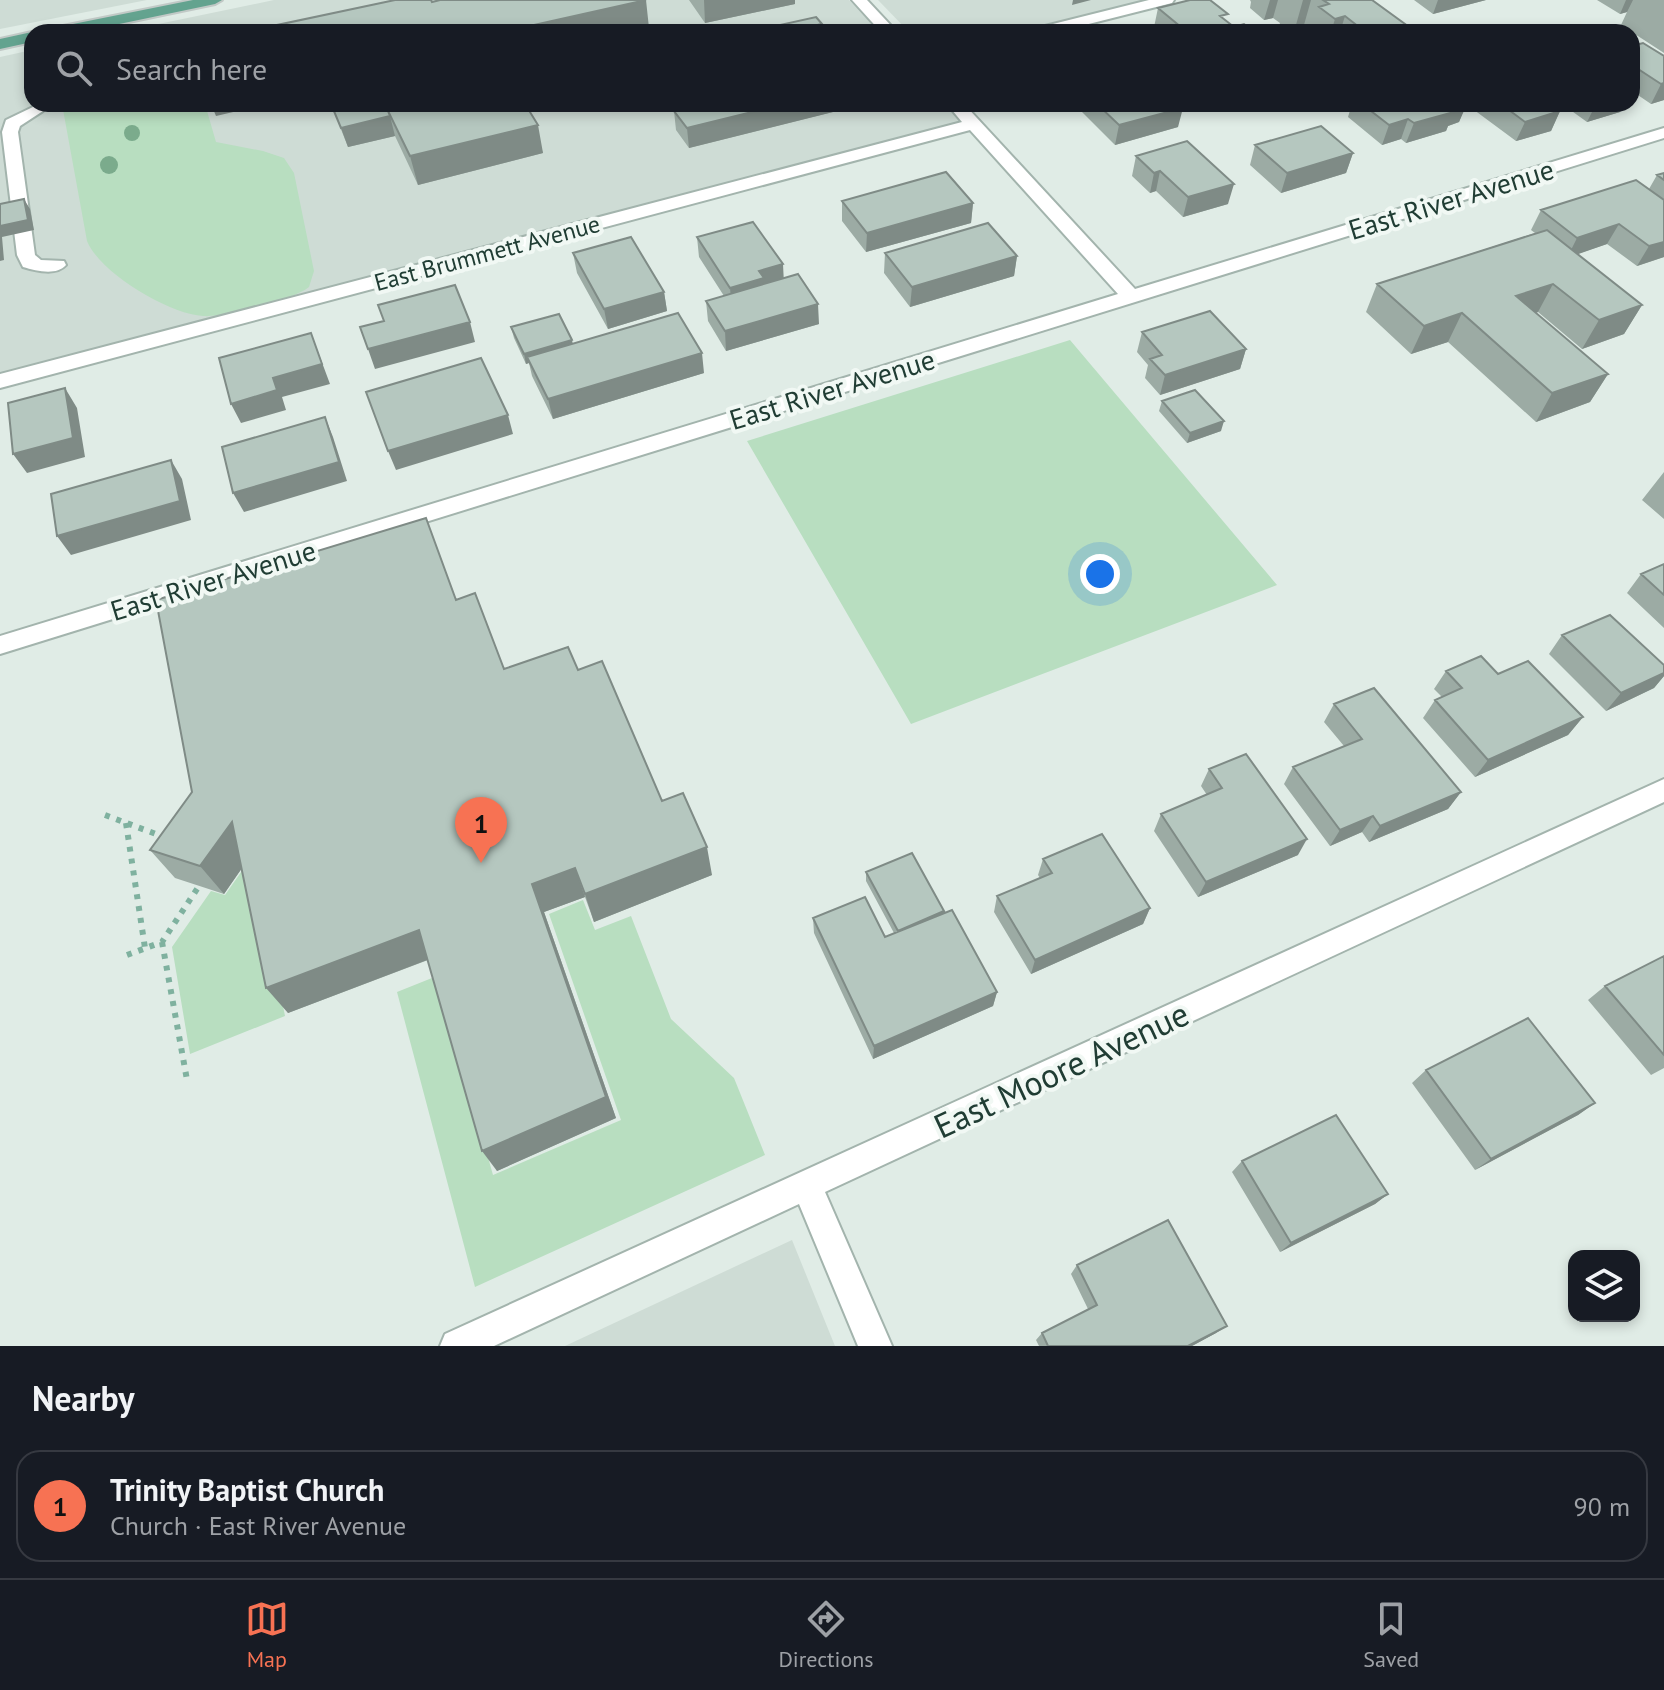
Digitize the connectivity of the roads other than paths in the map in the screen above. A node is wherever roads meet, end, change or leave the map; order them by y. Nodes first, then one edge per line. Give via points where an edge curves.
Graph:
1 (215, 0) edge
2 (859, 0) edge
3 (1167, 0) edge
4 (97, 24) edge
5 (882, 24) edge
6 (1070, 24) edge
7 (24, 39) edge
8 (0, 44) edge
9 (33, 112) edge
10 (962, 112) edge
11 (973, 124) junction
12 (1664, 133) edge
13 (57, 265) dead end
14 (1131, 297) junction
15 (0, 381) edge
16 (0, 645) edge
17 (1664, 790) edge
18 (807, 1187) junction
19 (457, 1346) edge
20 (875, 1346) edge

1 - 4 main road
2 - 5 street
3 - 6 street
7 - 8 main road
9 - 13 street via 12,124 10,132 26,255 30,263
10 - 11 street
11 - 14 street
11 - 15 street, East Brummett Avenue
12 - 14 street, East River Avenue
14 - 16 street, East River Avenue
17 - 18 street, East Moore Avenue
18 - 19 street, East Moore Avenue
18 - 20 street

